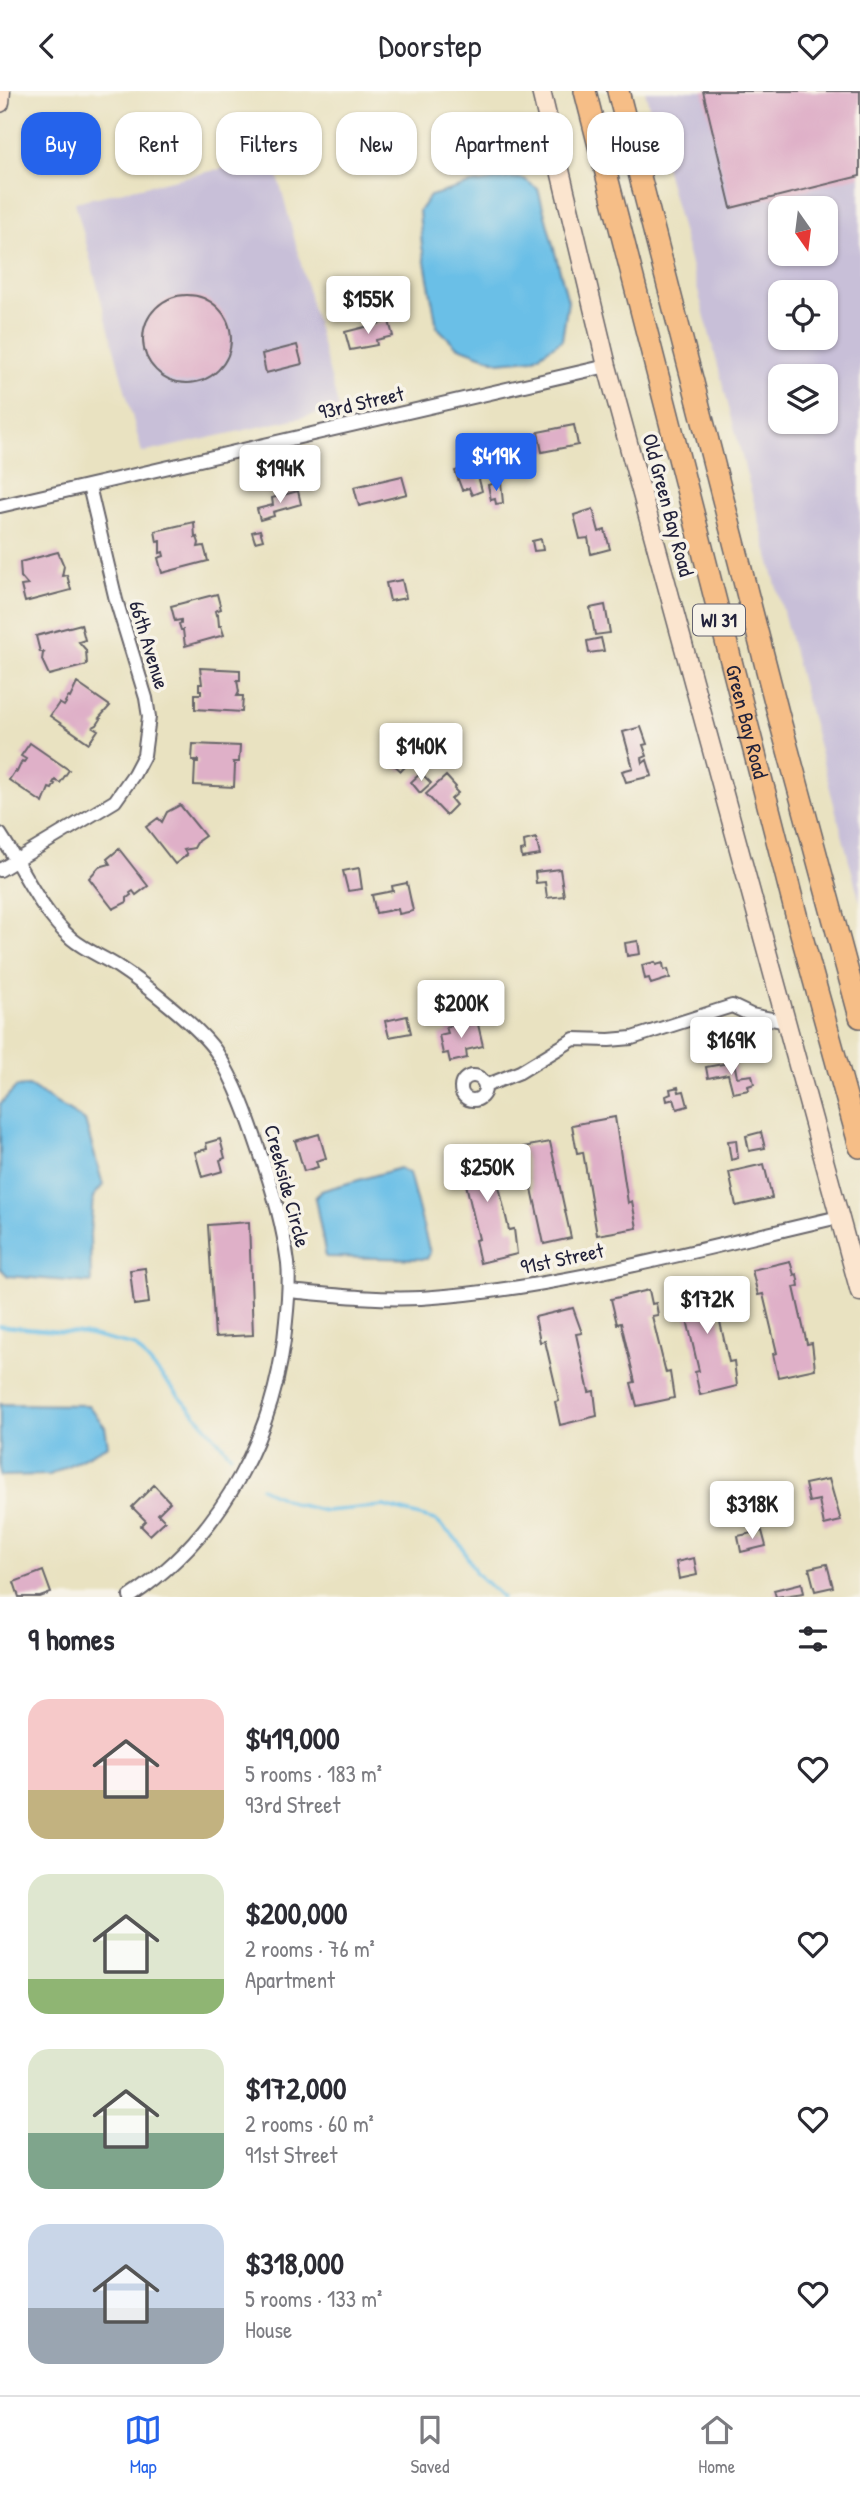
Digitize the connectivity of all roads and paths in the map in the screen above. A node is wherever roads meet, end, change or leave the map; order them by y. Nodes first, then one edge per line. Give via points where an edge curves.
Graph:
1 (1, 91) edge
2 (541, 91) edge
3 (584, 91) edge
4 (618, 91) edge
5 (0, 103) edge
6 (607, 366) junction
7 (89, 486) junction
8 (0, 506) edge
9 (0, 834) edge
10 (16, 860) junction
11 (0, 870) edge
12 (860, 1017) edge
13 (787, 1022) junction
14 (485, 1086) dead end
15 (860, 1147) edge
16 (839, 1217) junction
17 (289, 1291) junction
18 (860, 1292) edge
19 (130, 1597) edge

1 - 5 street
2 - 6 street, Old Green Bay Road
3 - 15 main road, Green Bay Road / WI 31 via 795,913
4 - 12 main road, Green Bay Road / WI 31
6 - 7 street, 93rd Street
6 - 13 street, Old Green Bay Road
7 - 8 street, 93rd Street
7 - 10 street, 66th Avenue via 116,600 146,698 149,717 144,755 115,801
9 - 10 street, Creekside Circle
10 - 11 street, 66th Avenue
10 - 17 street, Creekside Circle via 44,907 73,939 121,968 195,1028 216,1052 244,1105 271,1185
13 - 14 street via 732,1006 632,1038 574,1039 520,1072
13 - 16 street, Old Green Bay Road
16 - 17 street, 91st Street via 518,1289 418,1298
16 - 18 street, Old Green Bay Road
17 - 19 street, Creekside Circle via 283,1353 258,1441 204,1533

